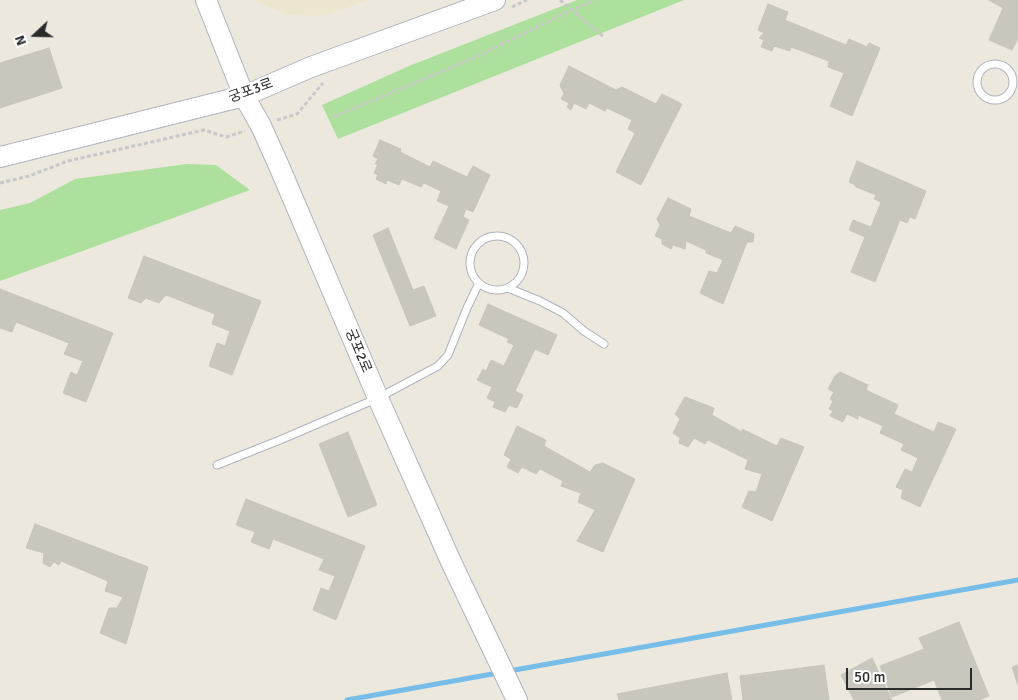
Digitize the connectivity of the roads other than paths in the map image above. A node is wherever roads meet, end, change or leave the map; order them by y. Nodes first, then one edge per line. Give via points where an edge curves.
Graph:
1 (206, 0) edge
2 (495, 0) edge
3 (1015, 74) edge
4 (244, 96) junction
5 (0, 157) edge
6 (479, 284) junction
7 (508, 288) junction
8 (604, 344) dead end
9 (378, 398) junction
10 (217, 465) dead end
11 (516, 700) edge

1 - 4 street, 궁포2로
2 - 4 street, 궁포3로 via 311,66
3 - 3 lane via 1000,65 989,65 980,73 980,91 989,99 1001,99 1010,93
4 - 5 street, 궁포3로
4 - 9 street, 궁포2로 via 279,166
6 - 7 lane via 493,290
6 - 7 lane via 470,266 471,256 483,240 502,237 518,246 524,261 521,277
6 - 9 lane via 448,355 438,366
7 - 8 lane via 563,313
9 - 10 lane
9 - 11 street, 궁포2로

